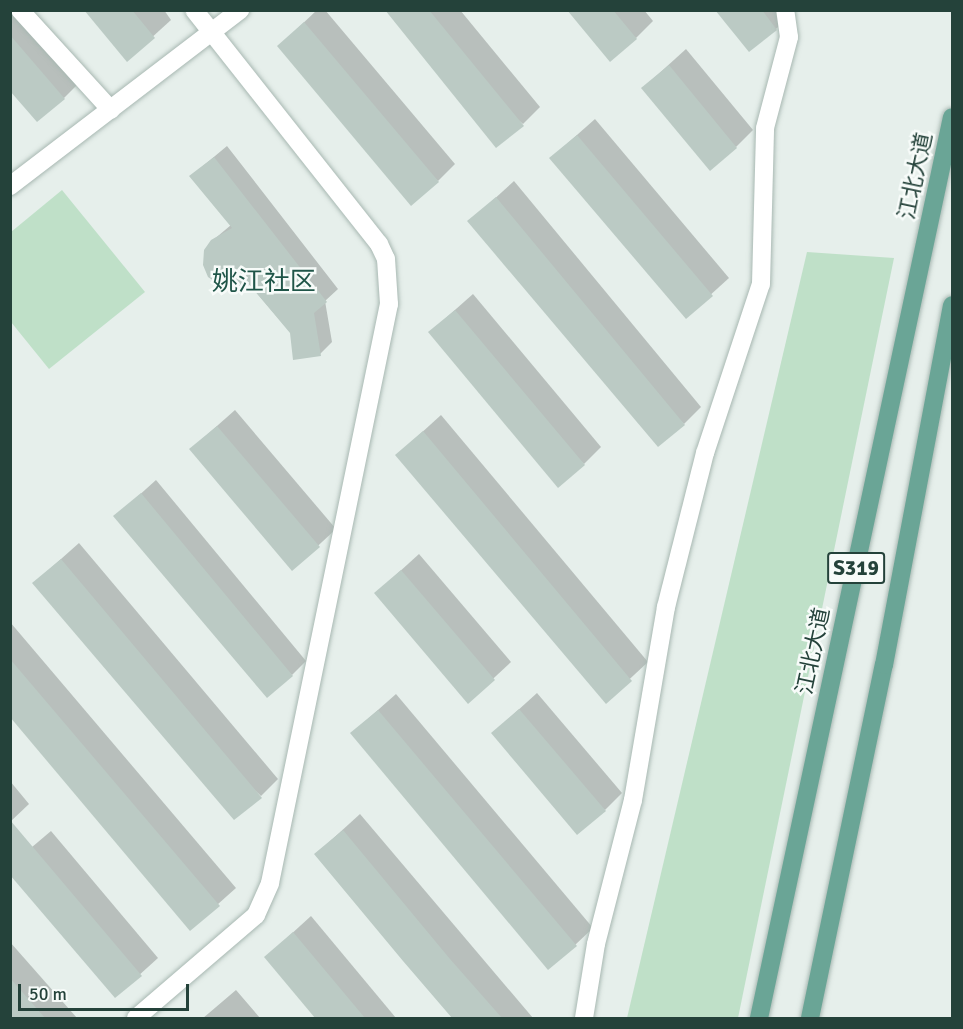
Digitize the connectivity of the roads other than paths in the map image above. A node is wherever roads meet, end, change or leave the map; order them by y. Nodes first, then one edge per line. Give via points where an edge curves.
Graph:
1 (20, 10) edge
2 (194, 10) edge
3 (240, 10) edge
4 (785, 10) edge
5 (211, 32) junction
6 (111, 110) junction
7 (952, 117) edge
8 (10, 186) edge
9 (952, 305) edge
10 (136, 1018) edge
11 (584, 1018) edge
12 (759, 1018) edge
13 (810, 1018) edge

1 - 6 lane
2 - 5 lane
3 - 5 lane
4 - 11 lane via 789,37 765,128 761,284 705,453 666,607 633,800 596,945
5 - 6 lane
5 - 10 lane via 379,244 386,259 389,304 270,883 256,915
6 - 8 lane
7 - 12 main road, 江北大道 / S319
9 - 13 main road, S319 via 884,665

